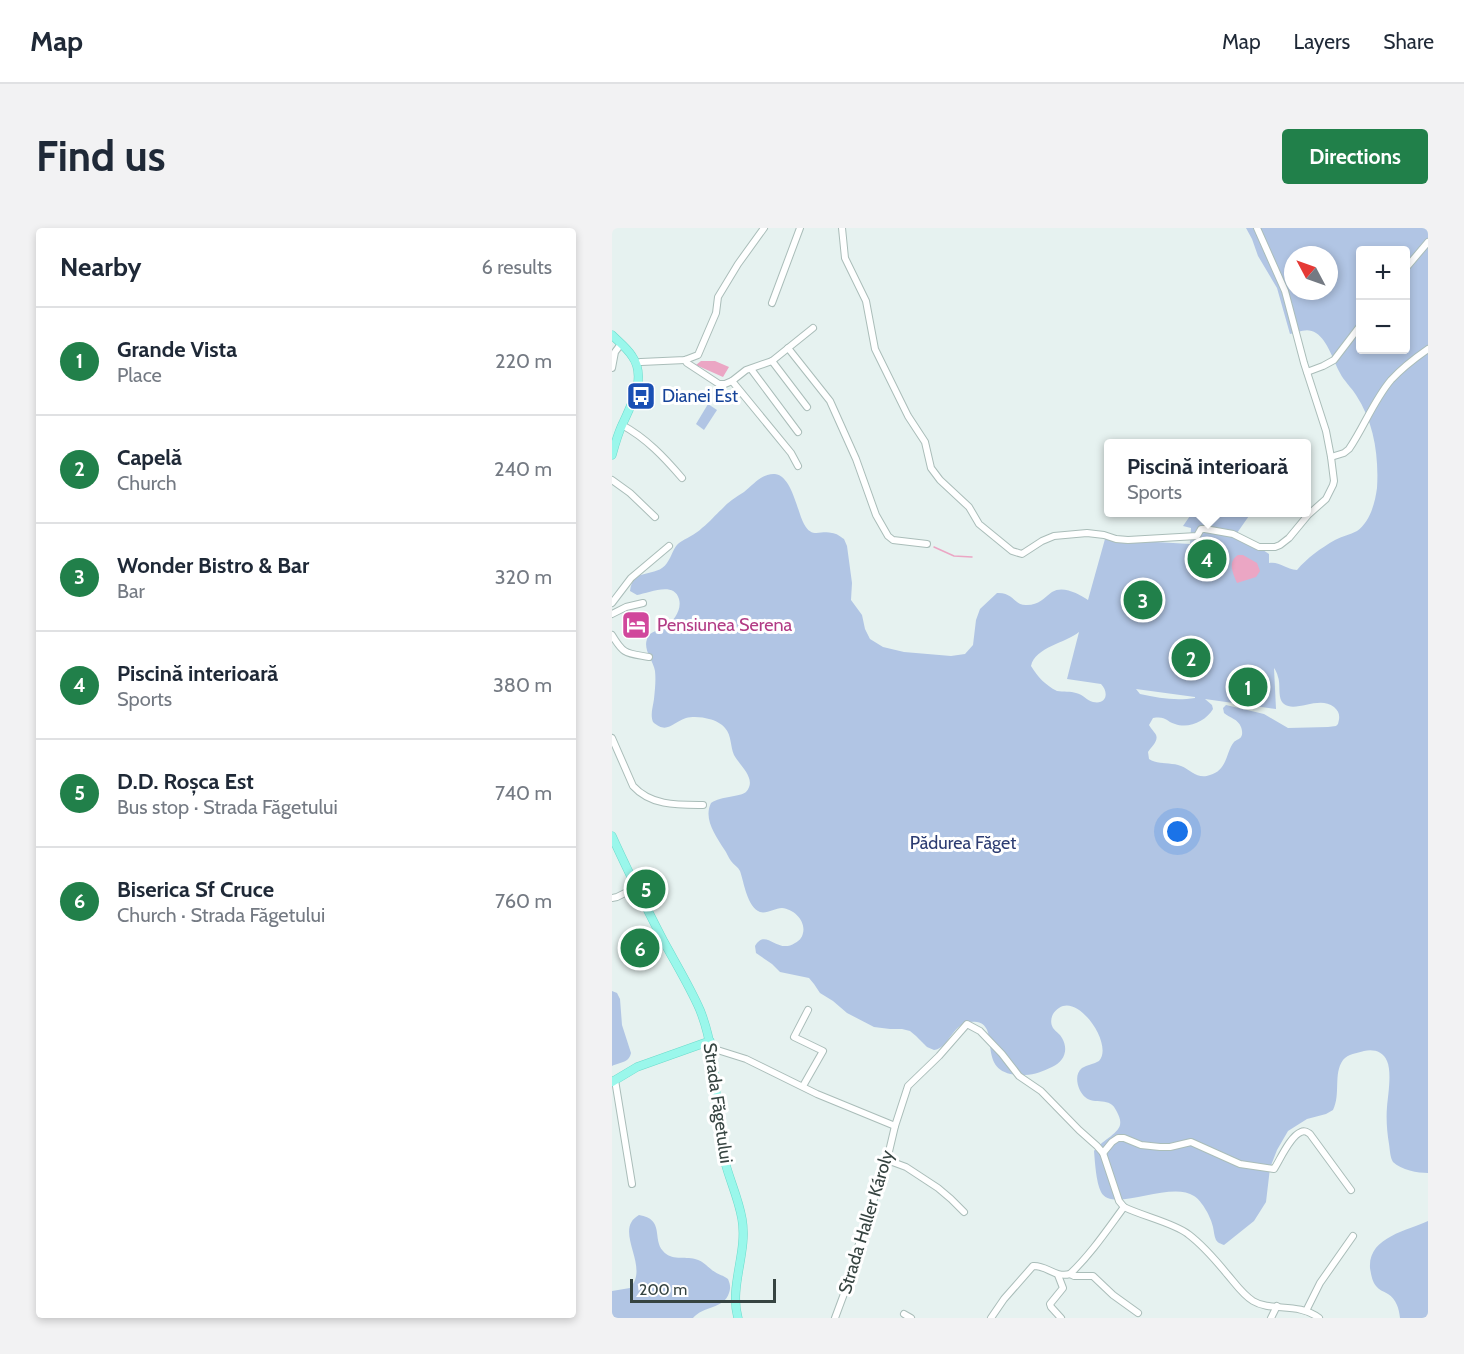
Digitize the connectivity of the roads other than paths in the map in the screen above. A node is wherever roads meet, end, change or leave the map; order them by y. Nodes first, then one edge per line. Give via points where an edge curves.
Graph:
1 (764, 228) edge
2 (800, 228) edge
3 (842, 228) edge
4 (1257, 228) edge
5 (1428, 242) edge
6 (1410, 263) edge
7 (772, 303) dead end
8 (813, 328) dead end
9 (1356, 331) edge
10 (612, 335) edge
11 (621, 344) junction
12 (788, 348) junction
13 (1428, 349) edge
14 (613, 353) edge
15 (685, 360) junction
16 (772, 361) junction
17 (636, 363) junction
18 (612, 368) edge
19 (751, 369) junction
20 (1307, 372) junction
21 (732, 381) junction
22 (807, 407) dead end
23 (622, 425) junction
24 (798, 432) dead end
25 (612, 455) edge
26 (1331, 457) junction
27 (798, 466) dead end
28 (682, 478) dead end
29 (612, 480) edge
30 (1311, 512) edge
31 (655, 517) dead end
32 (1306, 517) edge
33 (927, 544) dead end
34 (669, 546) dead end
35 (612, 603) edge
36 (643, 603) dead end
37 (612, 614) edge
38 (612, 635) edge
39 (649, 657) dead end
40 (612, 738) edge
41 (703, 805) dead end
42 (612, 836) edge
43 (636, 887) junction
44 (612, 897) edge
45 (808, 1010) dead end
46 (710, 1044) junction
47 (613, 1081) edge
48 (804, 1086) junction
49 (895, 1126) junction
50 (1103, 1153) junction
51 (887, 1160) junction
52 (632, 1184) dead end
53 (1351, 1190) dead end
54 (1124, 1207) junction
55 (964, 1212) dead end
56 (1353, 1236) dead end
57 (1070, 1274) junction
58 (1058, 1275) junction
59 (1276, 1306) junction
60 (1306, 1311) junction
61 (1138, 1313) dead end
62 (904, 1314) dead end
63 (1316, 1317) edge
64 (738, 1318) edge
65 (835, 1318) edge
66 (911, 1318) edge
67 (991, 1318) edge
68 (1061, 1318) edge
69 (1271, 1318) edge

1 - 15 street via 718,297 716,314 698,355
2 - 7 street
3 - 32 street via 845,258 866,301 875,349 925,442 932,468 969,507 979,524 1012,551 1022,554 1054,536 1087,533 1128,540 1197,536 1205,529 1233,534 1258,547 1275,547
4 - 20 street via 1285,291
5 - 6 street
8 - 12 street
9 - 20 street via 1334,360
10 - 11 main road
11 - 14 street
11 - 17 main road
12 - 16 street
12 - 33 street via 830,401 888,536
13 - 26 street via 1392,378 1349,449
14 - 18 street
15 - 17 street
15 - 21 street via 719,384
16 - 19 street
16 - 22 street
17 - 23 main road via 635,395
19 - 21 street
19 - 24 street
20 - 26 street
21 - 27 street
23 - 25 main road
23 - 28 street via 656,449
26 - 30 street via 1334,485
29 - 31 street
34 - 35 street via 631,578
36 - 37 street
38 - 39 street via 621,649
40 - 41 street via 633,786 646,798 672,805
42 - 43 main road, Strada Făgetului
43 - 44 street
43 - 46 main road, Strada Făgetului via 694,997
45 - 48 street via 794,1037 823,1051
46 - 47 main road via 646,1064
46 - 48 street
46 - 64 main road, Strada Făgetului via 722,1148 742,1217 735,1301
47 - 52 street
48 - 49 street
49 - 50 street, Strada Haller Károly via 908,1086 967,1024 980,1031 1019,1076 1041,1091
49 - 51 street, Strada Haller Károly
50 - 53 street via 1118,1138 1160,1147 1191,1143 1240,1164 1274,1169 1293,1137 1305,1131
50 - 54 street
51 - 55 street via 906,1167 938,1188
51 - 65 street, Strada Haller Károly
54 - 57 street
54 - 59 street via 1187,1234 1244,1294 1261,1305
56 - 60 street via 1320,1283
57 - 58 street
57 - 61 street via 1093,1276
58 - 67 street via 1033,1266
58 - 68 street via 1063,1288 1050,1304
59 - 60 street
59 - 69 street
60 - 63 street
62 - 66 street

